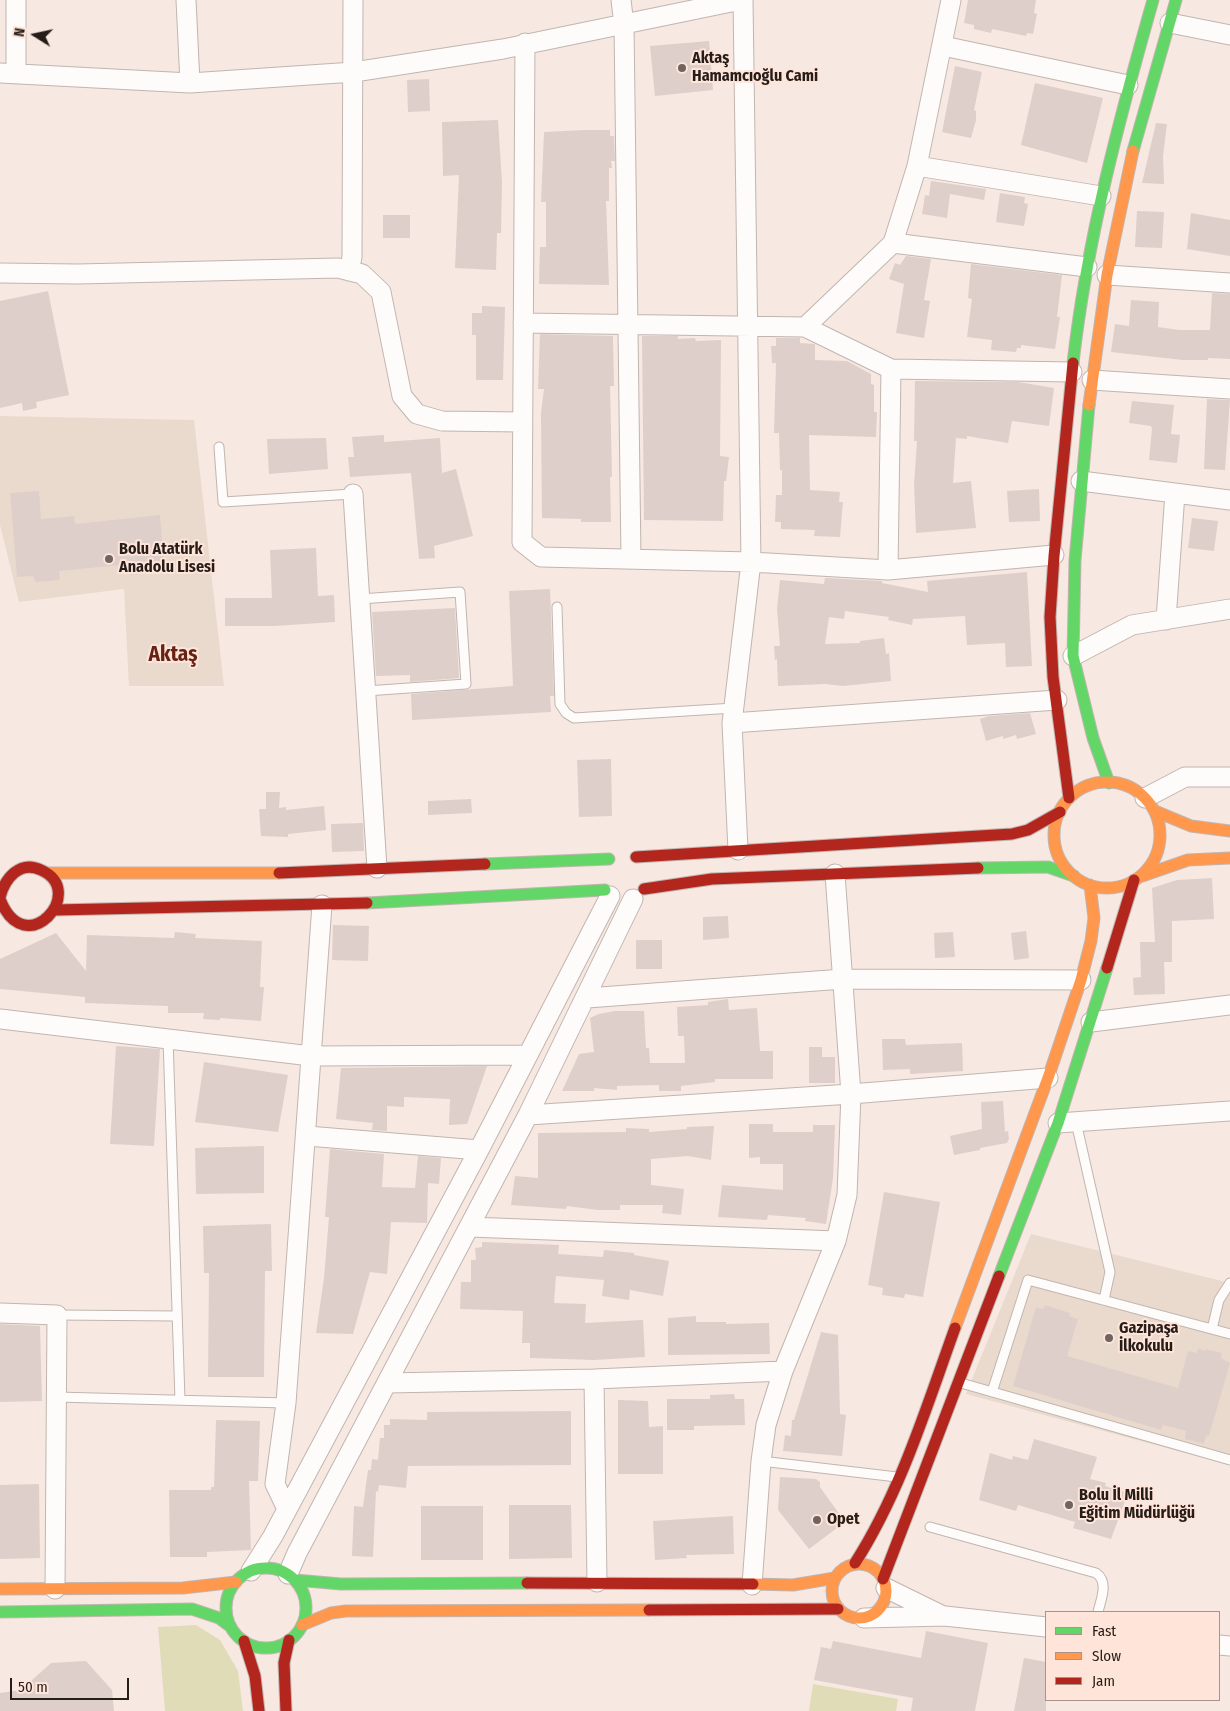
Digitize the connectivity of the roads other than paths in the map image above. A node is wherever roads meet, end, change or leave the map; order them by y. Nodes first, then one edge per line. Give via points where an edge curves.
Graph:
1 (16, 0) edge
2 (186, 0) edge
3 (353, 0) edge
4 (621, 0) edge
5 (742, 0) edge
6 (951, 0) edge
7 (1153, 0) edge
8 (1176, 0) edge
9 (1170, 23) junction
10 (624, 25) junction
11 (1230, 36) edge
12 (525, 43) junction
13 (943, 46) junction
14 (354, 72) junction
15 (8, 73) edge
16 (190, 84) junction
17 (1128, 85) junction
18 (917, 166) junction
19 (1101, 196) junction
20 (893, 243) junction
21 (1087, 266) junction
22 (349, 271) junction
23 (0, 273) edge
24 (1107, 275) junction
25 (1230, 284) edge
26 (523, 323) junction
27 (630, 326) junction
28 (805, 327) junction
29 (748, 328) junction
30 (891, 369) junction
31 (1072, 372) junction
32 (1092, 380) junction
33 (1230, 389) edge
34 (522, 422) junction
35 (219, 447) dead end
36 (1081, 481) junction
37 (1175, 493) junction
38 (353, 494) joint
39 (1230, 500) edge
40 (1054, 555) junction
41 (631, 559) junction
42 (751, 562) junction
43 (888, 570) junction
44 (360, 599) junction
45 (557, 607) dead end
46 (1230, 608) edge
47 (1166, 620) junction
48 (1073, 656) junction
49 (366, 691) junction
50 (1057, 700) junction
51 (733, 715) junction
52 (1230, 777) edge
53 (1109, 783) junction
54 (1069, 798) junction
55 (1150, 804) junction
56 (1060, 812) junction
57 (1230, 830) edge
58 (738, 850) junction
59 (636, 857) junction
60 (1230, 858) edge
61 (609, 859) junction
62 (377, 868) junction
63 (8, 870) edge
64 (47, 873) junction
65 (835, 874) junction
66 (1074, 876) junction
67 (1138, 878) junction
68 (604, 884) junction
69 (1090, 885) junction
70 (0, 890) edge
71 (639, 894) junction
72 (0, 898) edge
73 (322, 905) junction
74 (55, 910) junction
75 (3, 916) edge
76 (27, 926) junction
77 (10, 934) dead end
78 (843, 979) junction
79 (1081, 980) junction
80 (586, 998) junction
81 (1230, 1005) edge
82 (0, 1019) edge
83 (1090, 1022) junction
84 (168, 1039) junction
85 (526, 1055) junction
86 (311, 1056) junction
87 (1048, 1078) junction
88 (850, 1094) junction
89 (1230, 1111) edge
90 (528, 1115) junction
91 (1076, 1122) junction
92 (1058, 1123) junction
93 (307, 1136) junction
94 (479, 1150) junction
95 (470, 1227) junction
96 (836, 1241) junction
97 (1230, 1283) edge
98 (1104, 1300) junction
99 (0, 1313) edge
100 (56, 1314) junction
101 (176, 1316) junction
102 (1212, 1329) junction
103 (1230, 1334) edge
104 (783, 1370) junction
105 (594, 1379) junction
106 (958, 1382) junction
107 (387, 1383) junction
108 (992, 1392) junction
109 (56, 1397) junction
110 (180, 1400) junction
111 (286, 1403) junction
112 (1230, 1460) edge
113 (761, 1461) junction
114 (901, 1478) junction
115 (287, 1509) junction
116 (930, 1527) dead end
117 (855, 1563) junction
118 (251, 1571) junction
119 (291, 1577) junction
120 (834, 1578) junction
121 (236, 1582) junction
122 (597, 1582) junction
123 (884, 1583) junction
124 (752, 1585) junction
125 (55, 1588) junction
126 (0, 1589) edge
127 (838, 1609) junction
128 (1098, 1611) edge
129 (0, 1612) edge
130 (945, 1616) junction
131 (864, 1618) junction
132 (302, 1625) junction
133 (231, 1627) junction
134 (1045, 1627) edge
135 (289, 1640) junction
136 (244, 1641) junction
137 (259, 1711) edge
138 (286, 1711) edge

1 - 15 street
2 - 16 street
3 - 14 street
4 - 10 street
5 - 10 street
5 - 29 street
6 - 13 street
7 - 17 main road
8 - 9 main road
9 - 11 street
9 - 24 main road via 1135,143
10 - 12 street
10 - 27 street
12 - 14 street
12 - 26 street
13 - 17 street
13 - 18 street
14 - 16 street
14 - 22 street via 352,257
15 - 16 street
17 - 19 main road
18 - 19 street
18 - 20 street
19 - 21 main road
20 - 21 street
20 - 28 street
21 - 31 main road
22 - 23 street via 338,268
22 - 34 street via 362,274 381,292 402,396 416,414 442,421
24 - 25 street
24 - 32 main road
26 - 27 street
26 - 34 street
27 - 29 street
27 - 41 street
28 - 29 street
28 - 30 street
29 - 42 street
30 - 31 street
30 - 43 street
31 - 40 main road
32 - 33 street
32 - 36 main road
34 - 41 street via 522,542 540,556
35 - 38 lane via 223,502
36 - 37 street
36 - 48 main road
37 - 39 street
37 - 47 street
38 - 44 street
40 - 43 street
40 - 50 main road via 1050,637
41 - 42 street
42 - 43 street
42 - 51 street
44 - 49 street
44 - 49 lane via 460,592 466,684
45 - 51 lane via 560,704 569,716
46 - 47 street
47 - 48 street via 1132,625
48 - 53 main road via 1093,738
49 - 62 street
50 - 51 street
50 - 54 main road via 1068,762
51 - 58 street
52 - 55 street via 1185,777
53 - 54 main road via 1082,788
53 - 55 main road via 1131,788
54 - 56 main road
55 - 57 main road via 1173,821 1200,829
55 - 67 main road via 1160,827 1160,844 1153,861
56 - 58 main road via 1028,830 1012,834
56 - 66 main road via 1055,828 1055,845 1062,862
58 - 59 main road
59 - 61 main road via 622,854
59 - 71 main road via 647,871
60 - 67 main road via 1188,860
61 - 62 main road
61 - 68 main road
62 - 64 main road via 251,874
63 - 64 main road via 31,867
63 - 70 main road
64 - 74 main road via 57,886
65 - 66 main road via 1024,866 1048,867
65 - 71 main road via 712,879
65 - 78 street
66 - 69 main road
67 - 69 main road via 1126,885 1108,888
67 - 83 main road
68 - 71 main road via 619,900
68 - 73 main road
68 - 85 street
69 - 79 main road via 1094,918
70 - 72 main road
71 - 80 street
72 - 75 main road
73 - 74 main road
73 - 86 street
74 - 76 main road via 43,922
75 - 76 main road
76 - 77 main road
78 - 79 street
78 - 80 street
78 - 88 street
79 - 87 main road
80 - 90 street
81 - 83 street
82 - 84 street
83 - 92 main road
84 - 86 street
84 - 101 lane
85 - 86 street
85 - 94 street
86 - 93 street
87 - 88 street
87 - 114 main road
88 - 90 street
88 - 96 street via 847,1195
89 - 91 street
90 - 95 street
91 - 92 street
91 - 98 lane via 1110,1272
92 - 106 main road
93 - 94 street
93 - 111 street
94 - 115 street
95 - 96 street
95 - 107 street
96 - 104 street
97 - 102 lane via 1219,1300
98 - 102 lane
98 - 108 lane via 1028,1280
99 - 100 street
100 - 101 lane
100 - 109 street
101 - 110 lane
102 - 103 lane
104 - 105 street
104 - 113 street via 766,1424
105 - 107 street
105 - 122 street
106 - 108 lane
106 - 123 main road
107 - 119 street via 297,1553
108 - 112 lane
109 - 110 lane
109 - 125 street
110 - 111 lane
111 - 115 street via 275,1484
113 - 114 lane
113 - 124 street
114 - 117 main road via 876,1532
115 - 118 street
116 - 128 lane via 1096,1573 1104,1586
117 - 120 main road
117 - 123 main road via 869,1565
118 - 119 main road via 270,1568
118 - 121 main road
119 - 122 main road via 341,1584
119 - 132 main road via 304,1597
120 - 124 main road via 793,1585
120 - 127 main road via 831,1592
121 - 125 main road via 183,1588
121 - 133 main road via 227,1599
122 - 124 main road
123 - 130 street
123 - 131 main road via 884,1601 879,1609
125 - 126 main road
127 - 131 main road via 854,1618
127 - 132 main road via 346,1612 331,1613
129 - 133 main road via 192,1609 220,1618
130 - 131 street
130 - 134 street
132 - 135 main road
133 - 136 main road
135 - 136 main road via 272,1647
135 - 138 main road via 284,1663
136 - 137 main road via 255,1676

